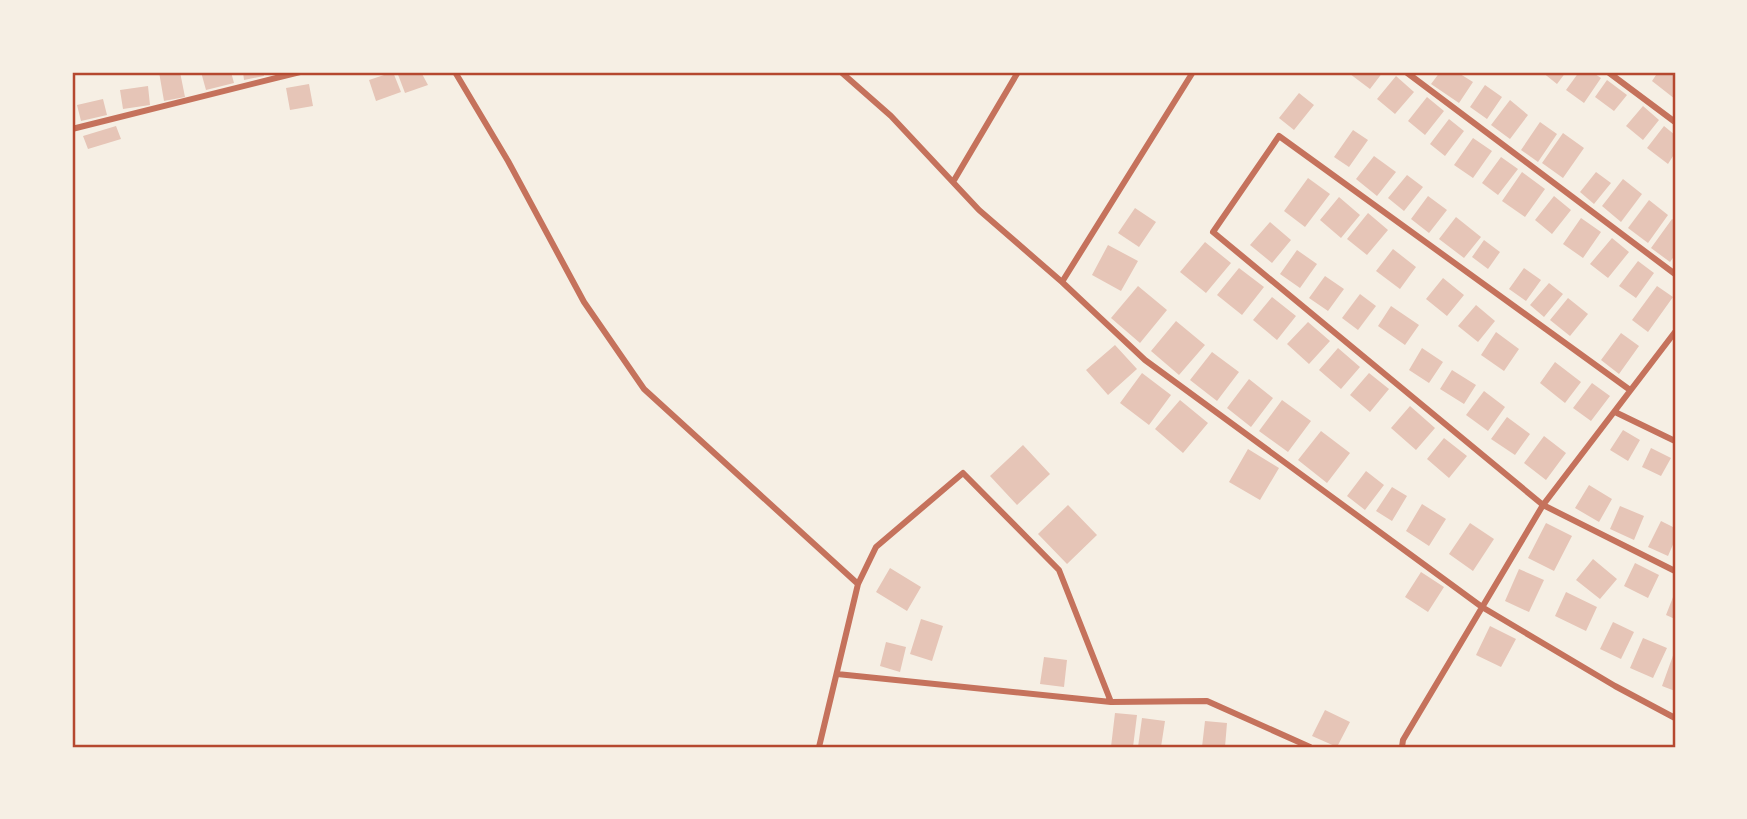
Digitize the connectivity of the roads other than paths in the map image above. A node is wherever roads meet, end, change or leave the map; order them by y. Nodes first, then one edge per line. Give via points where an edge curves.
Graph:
1 (300, 72) edge
2 (455, 72) edge
3 (841, 72) edge
4 (1018, 72) edge
5 (1193, 72) edge
6 (1406, 72) edge
7 (1608, 72) edge
8 (270, 75) edge
9 (1675, 122) edge
10 (72, 129) edge
11 (953, 182) junction
12 (1675, 274) edge
13 (1062, 282) junction
14 (1675, 332) edge
15 (1629, 390) junction
16 (1615, 412) junction
17 (1675, 440) edge
18 (1543, 505) junction
19 (1675, 572) edge
20 (858, 584) junction
21 (1482, 607) junction
22 (837, 674) junction
23 (1111, 702) junction
24 (1675, 718) edge
25 (819, 747) edge
26 (1310, 747) edge
27 (1402, 747) edge

1 - 8 street
2 - 20 street via 584,302 644,389
3 - 11 street via 891,116
4 - 11 street
5 - 13 street
6 - 12 street
7 - 9 street
8 - 10 street
11 - 13 street via 979,211
13 - 21 street via 1145,360
14 - 15 street
15 - 16 street
15 - 18 street via 1279,136 1213,232
16 - 17 street
16 - 18 street
18 - 19 street
18 - 21 street
20 - 22 street
20 - 23 street via 876,547 962,473 1059,570
21 - 24 street
21 - 27 street
22 - 23 street
22 - 25 street
23 - 26 street via 1207,701

